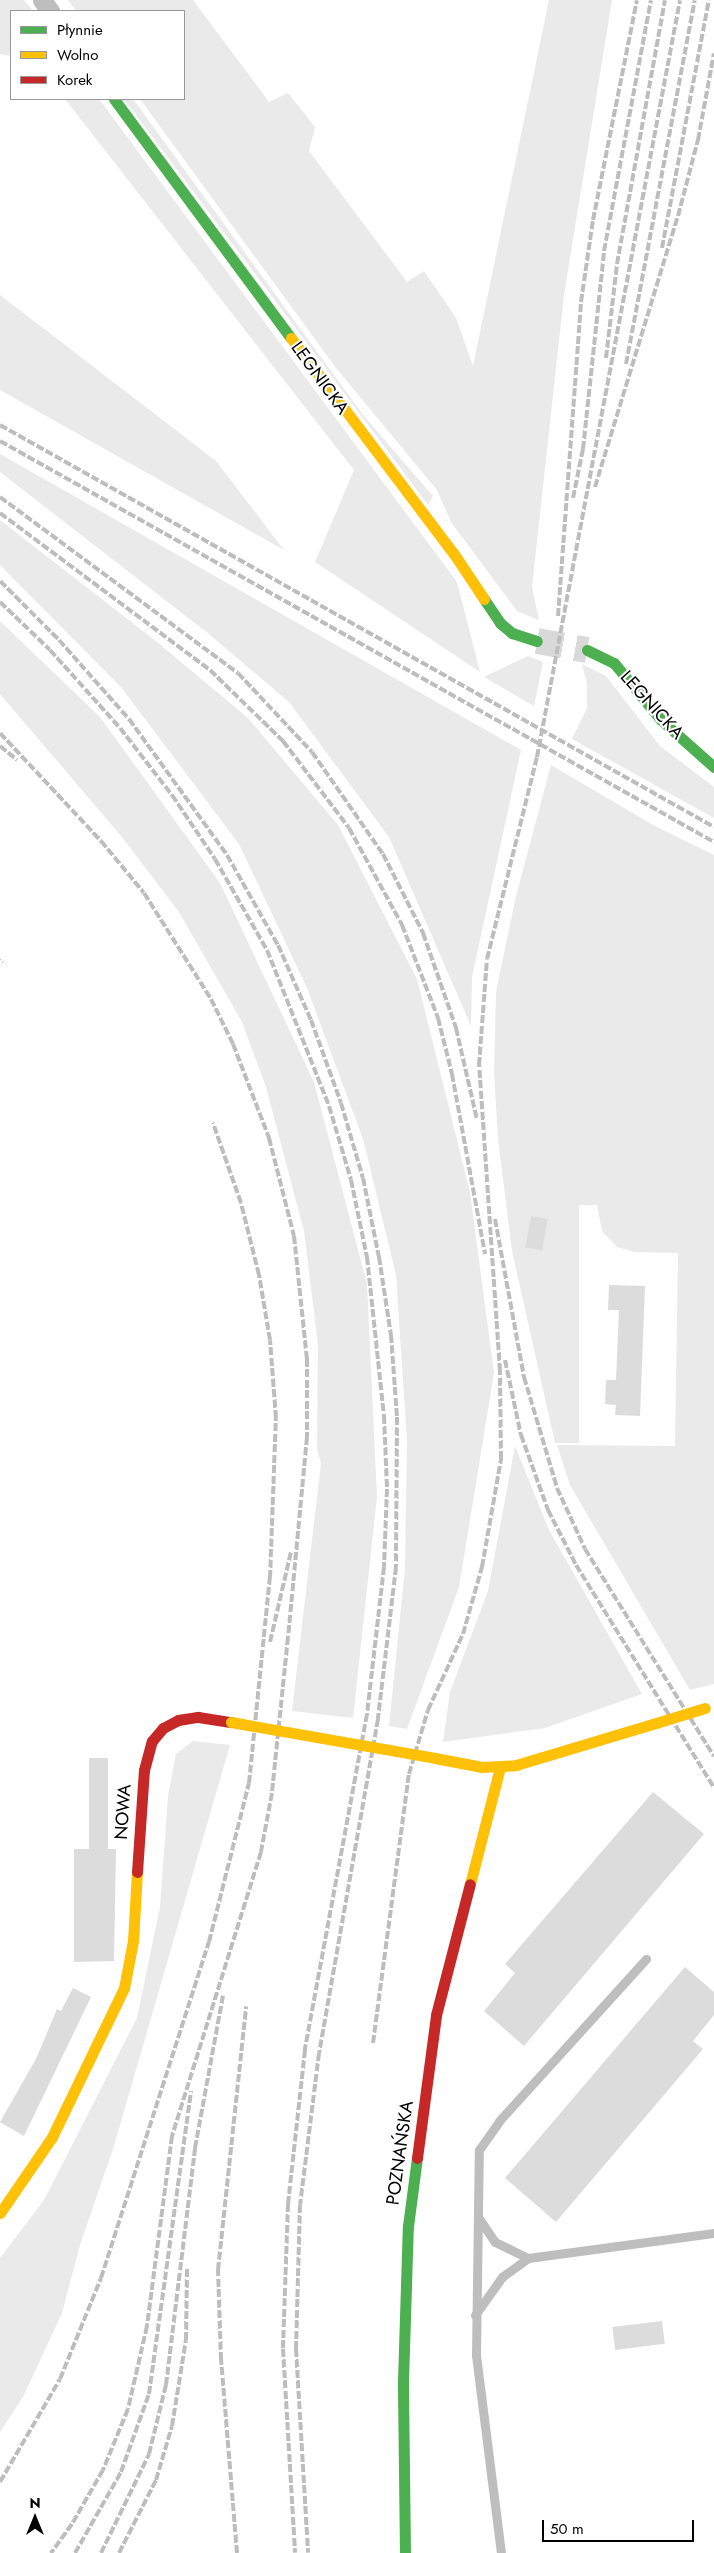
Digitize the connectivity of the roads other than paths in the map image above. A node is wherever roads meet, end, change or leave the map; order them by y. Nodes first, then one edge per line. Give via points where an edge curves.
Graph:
1 (115, 100) edge
2 (536, 641) tunnel mouth
3 (587, 650) tunnel mouth
4 (714, 767) edge
5 (710, 1707) edge
6 (500, 1767) junction
7 (646, 1959) dead end
8 (0, 2213) edge
9 (477, 2215) junction
10 (714, 2233) edge
11 (528, 2258) junction
12 (475, 2316) junction
13 (405, 2553) edge
14 (500, 2553) edge

1 - 2 street, LEGNICKA via 394,478 454,554 500,623 512,633
3 - 4 street, LEGNICKA via 614,662 661,720
5 - 6 street, NOWA, bridge
6 - 8 street, NOWA, bridge via 482,1767 198,1717 178,1720 163,1728 152,1741 145,1762 133,1941 122,1994 52,2137
6 - 13 street, POZNAŃSKA via 436,2015 408,2226 404,2381
7 - 9 lane via 499,2121 479,2150
9 - 11 lane via 495,2242
9 - 12 lane
10 - 11 lane
11 - 12 lane via 502,2277
12 - 14 lane via 479,2398

